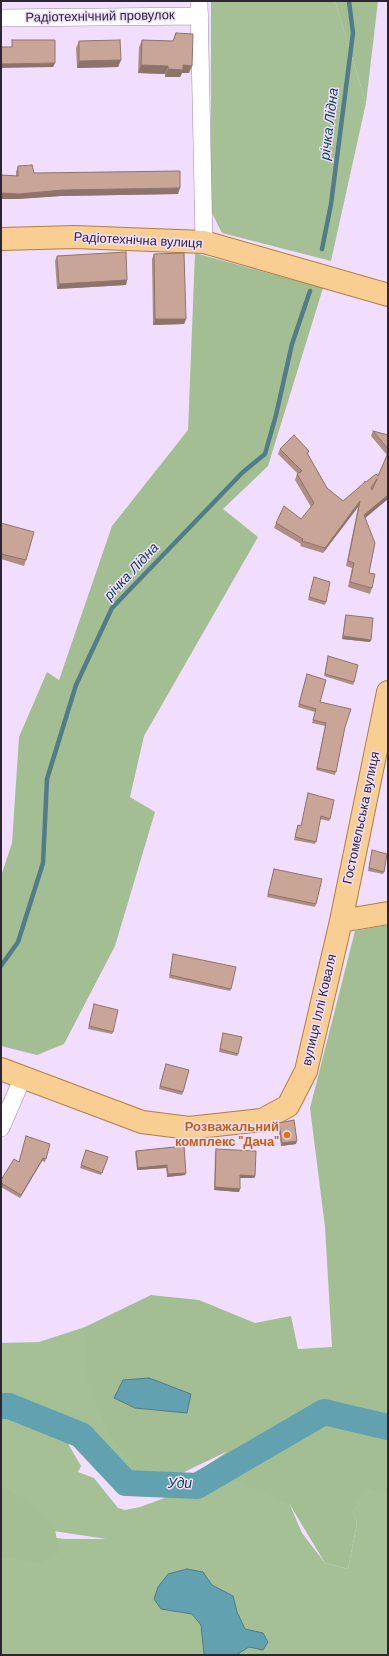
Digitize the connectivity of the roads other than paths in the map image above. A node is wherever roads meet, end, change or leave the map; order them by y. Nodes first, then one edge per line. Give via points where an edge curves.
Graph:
1 (200, 8) edge
2 (1, 18) edge
3 (1, 239) edge
4 (204, 242) junction
5 (388, 295) edge
6 (388, 692) edge
7 (388, 913) edge
8 (341, 920) junction
9 (1, 1069) edge
10 (23, 1077) junction
11 (1, 1128) edge

1 - 2 street, Радіотехнічний провулок
1 - 4 street
3 - 4 main road, Радіотехнічна вулиця via 75,237
4 - 5 main road, Радіотехнічна вулиця
6 - 8 main road, Гостомельська вулиця
7 - 8 main road
8 - 10 main road, вулиця Іллі Коваля via 306,1071 288,1106 262,1120 189,1128 142,1122
9 - 10 main road, вулиця Іллі Коваля
10 - 11 street

